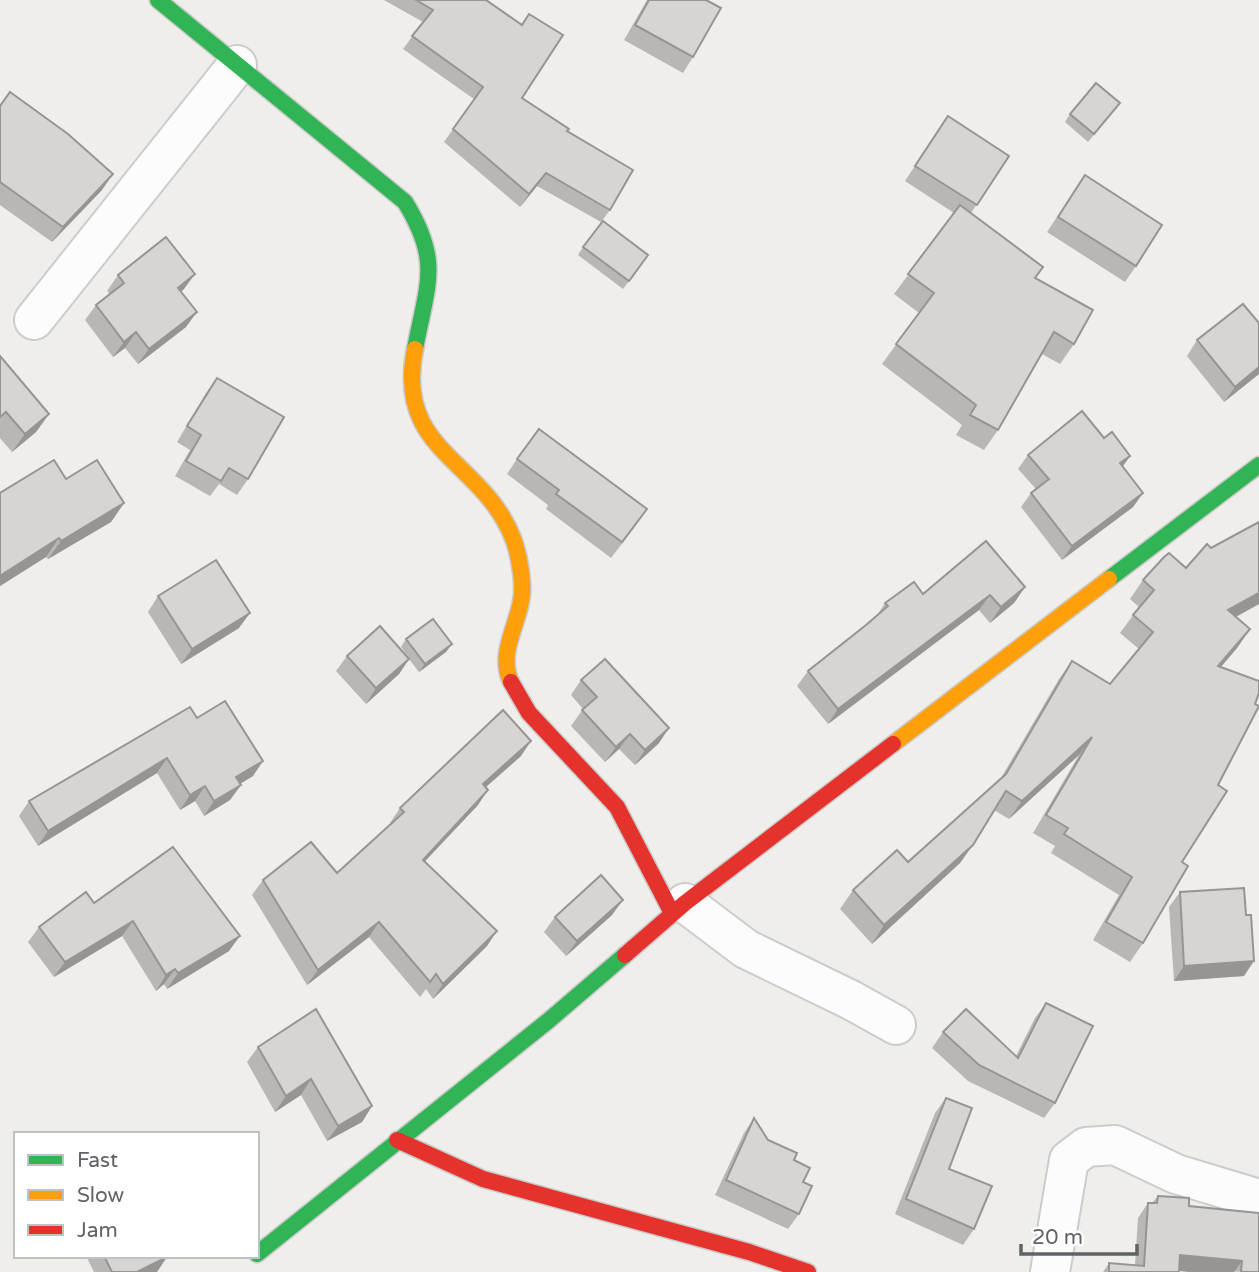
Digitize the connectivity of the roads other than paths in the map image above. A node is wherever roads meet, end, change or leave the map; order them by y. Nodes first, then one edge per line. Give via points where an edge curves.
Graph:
1 (158, 0) edge
2 (237, 65) junction
3 (34, 320) dead end
4 (1259, 466) edge
5 (678, 908) junction
6 (896, 1025) dead end
7 (397, 1140) junction
8 (1259, 1199) edge
9 (259, 1252) edge
10 (808, 1272) edge
11 (1050, 1272) edge

1 - 2 street
2 - 3 street
2 - 5 street via 405,202 423,231 431,264 410,372 412,401 431,439 496,503 515,543 522,594 507,649 509,678 529,713 617,807
4 - 5 street
5 - 6 street via 746,949
5 - 7 street via 548,1021
7 - 9 street
7 - 10 street via 483,1179
8 - 11 street via 1176,1174 1115,1145 1086,1147 1069,1160 1066,1169

